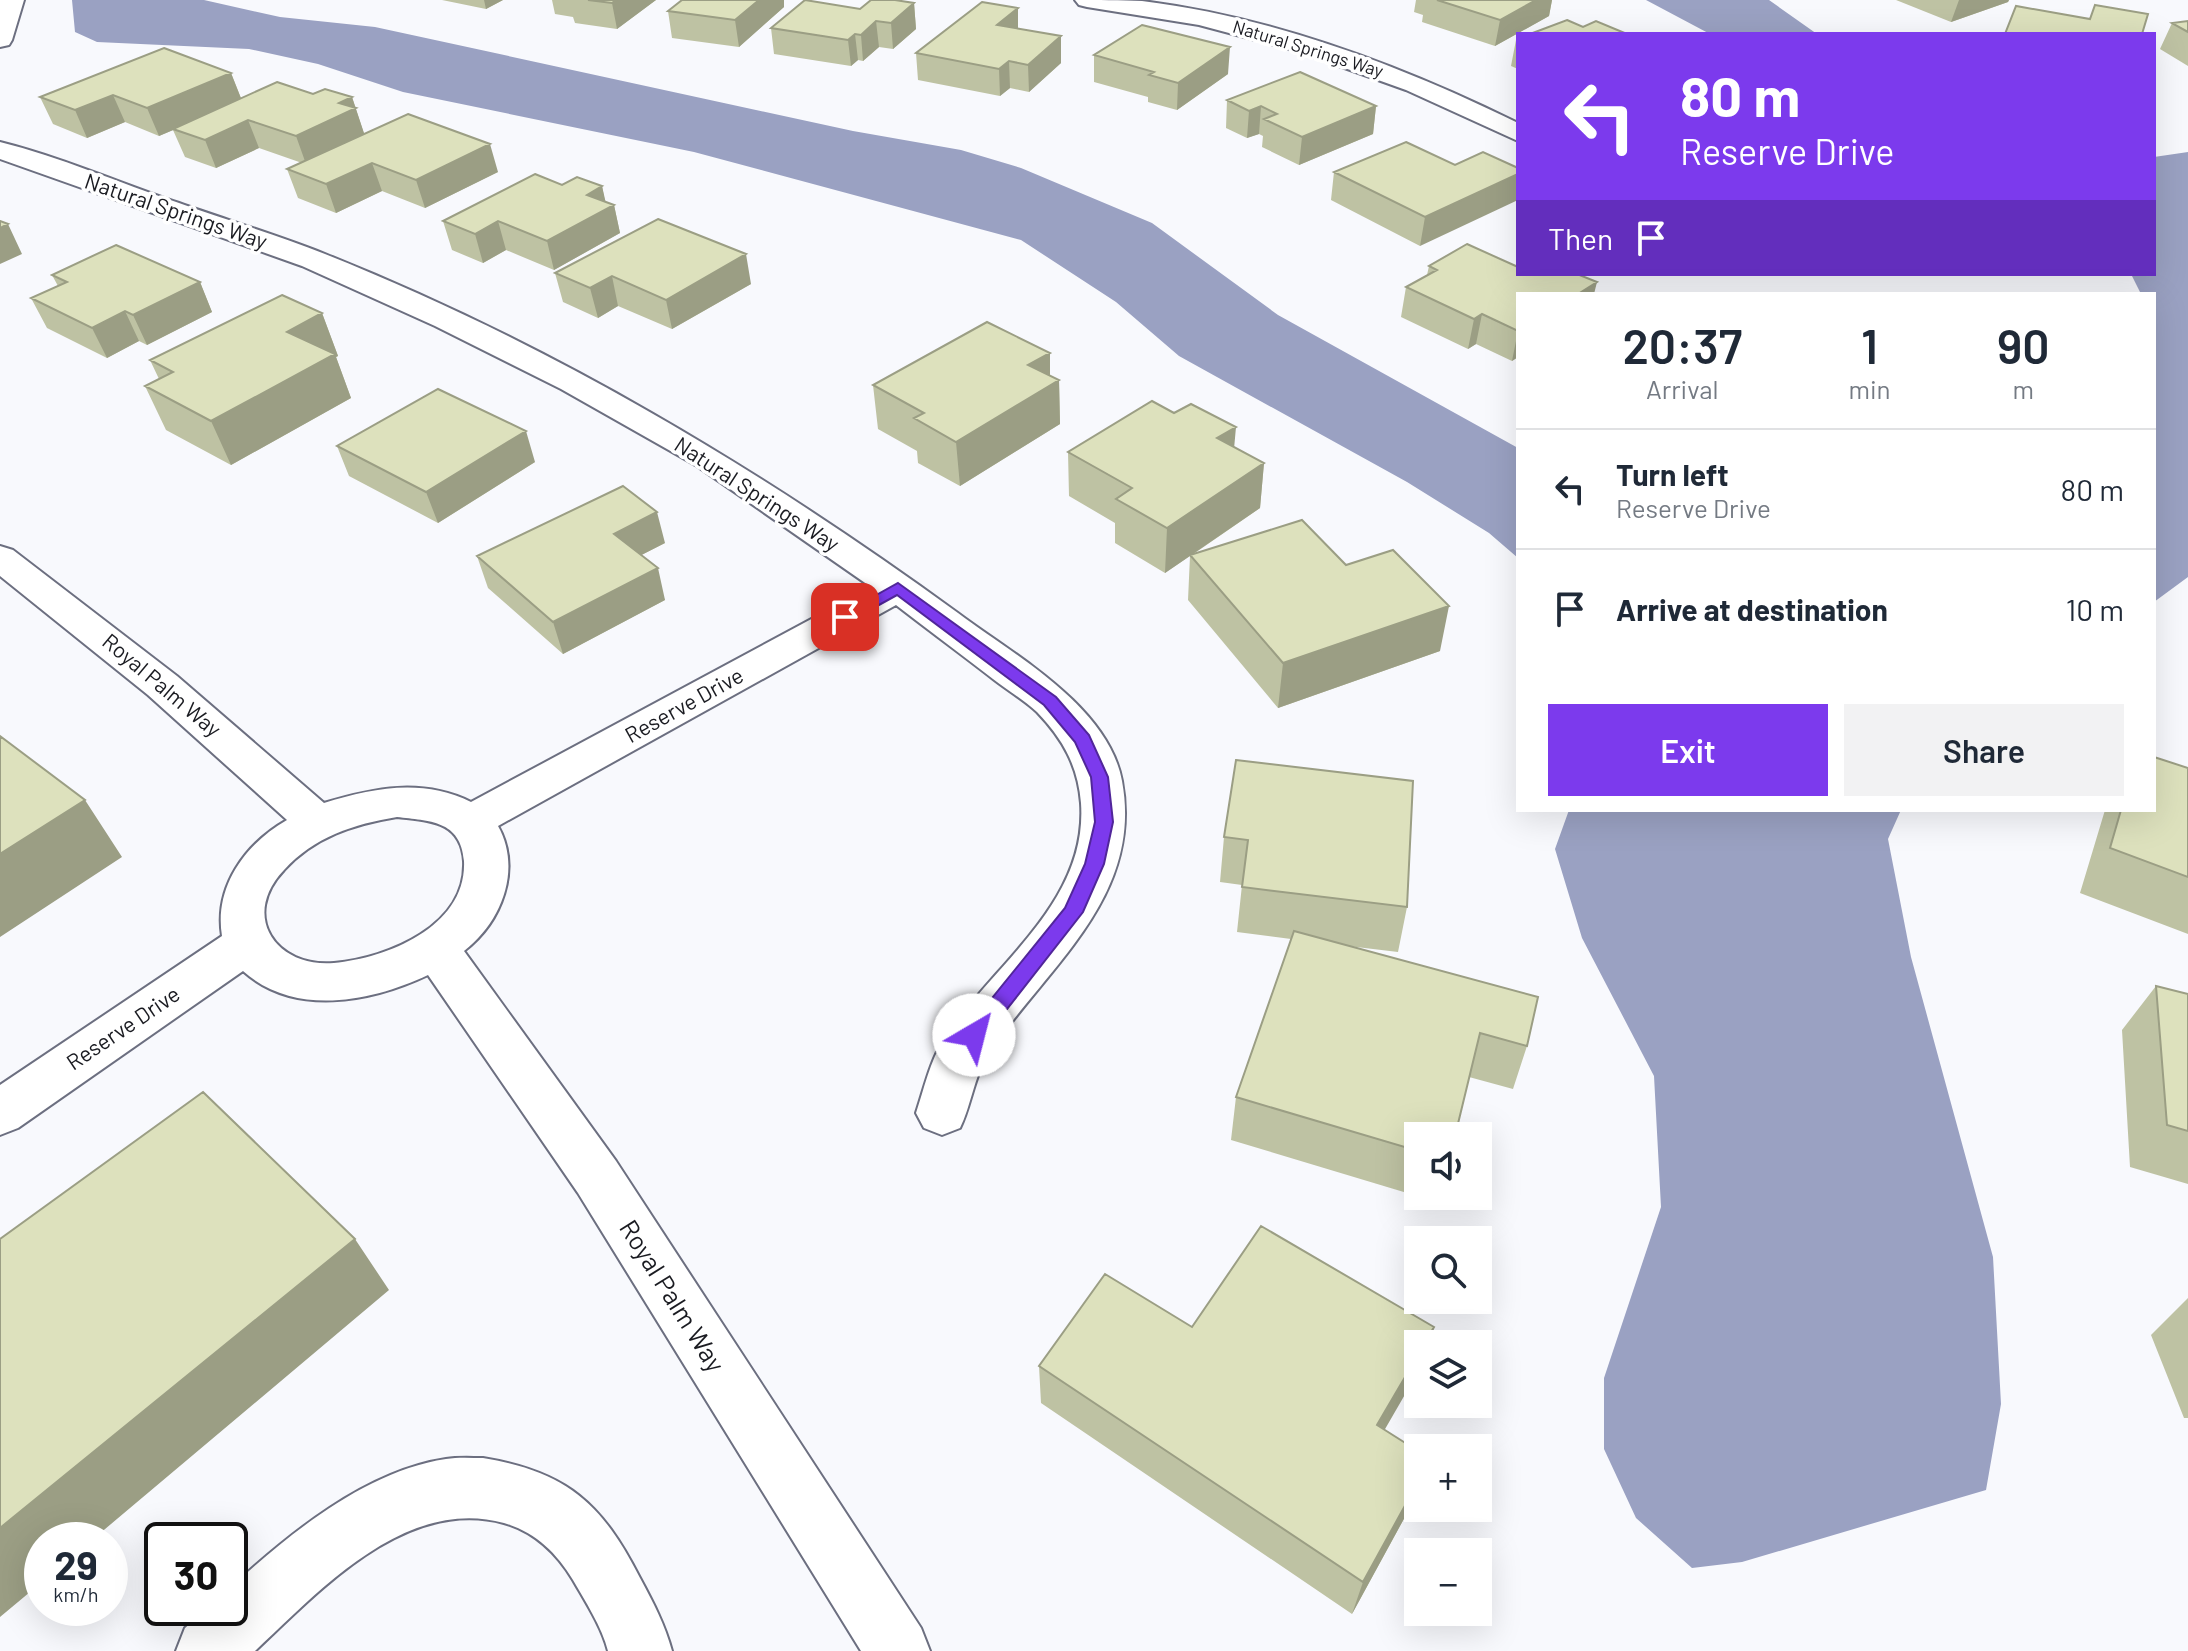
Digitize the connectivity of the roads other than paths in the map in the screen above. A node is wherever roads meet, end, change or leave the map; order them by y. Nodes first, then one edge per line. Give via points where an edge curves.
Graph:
1 (12, 0) edge
2 (1087, 0) edge
3 (0, 40) edge
4 (1516, 132) edge
5 (0, 150) edge
6 (0, 558) edge
7 (898, 588) junction
8 (317, 822) junction
9 (469, 822) junction
10 (246, 944) junction
11 (436, 949) junction
12 (0, 1113) edge
13 (942, 1113) dead end
14 (208, 1651) edge
15 (640, 1651) edge
16 (898, 1651) edge

1 - 3 street
2 - 4 street, Natural Springs Way via 1182,14 1298,42 1402,80
5 - 7 street, Natural Springs Way via 313,260 510,350 709,459
6 - 8 street, Royal Palm Way via 125,652
7 - 9 street, Reserve Drive
7 - 13 street, Natural Springs Way via 1050,701 1083,739 1100,777 1104,822 1095,864 1073,912 960,1056
8 - 9 street via 356,807 397,801 442,807
8 - 10 street via 281,845 250,881 240,913
9 - 11 street via 482,836 490,864 486,889 468,920
10 - 11 street via 268,968 297,979 338,983 384,974
10 - 12 street, Reserve Drive
11 - 16 street, Royal Palm Way via 597,1177
14 - 15 street via 305,1564 375,1514 431,1491 481,1488 554,1513 582,1539

